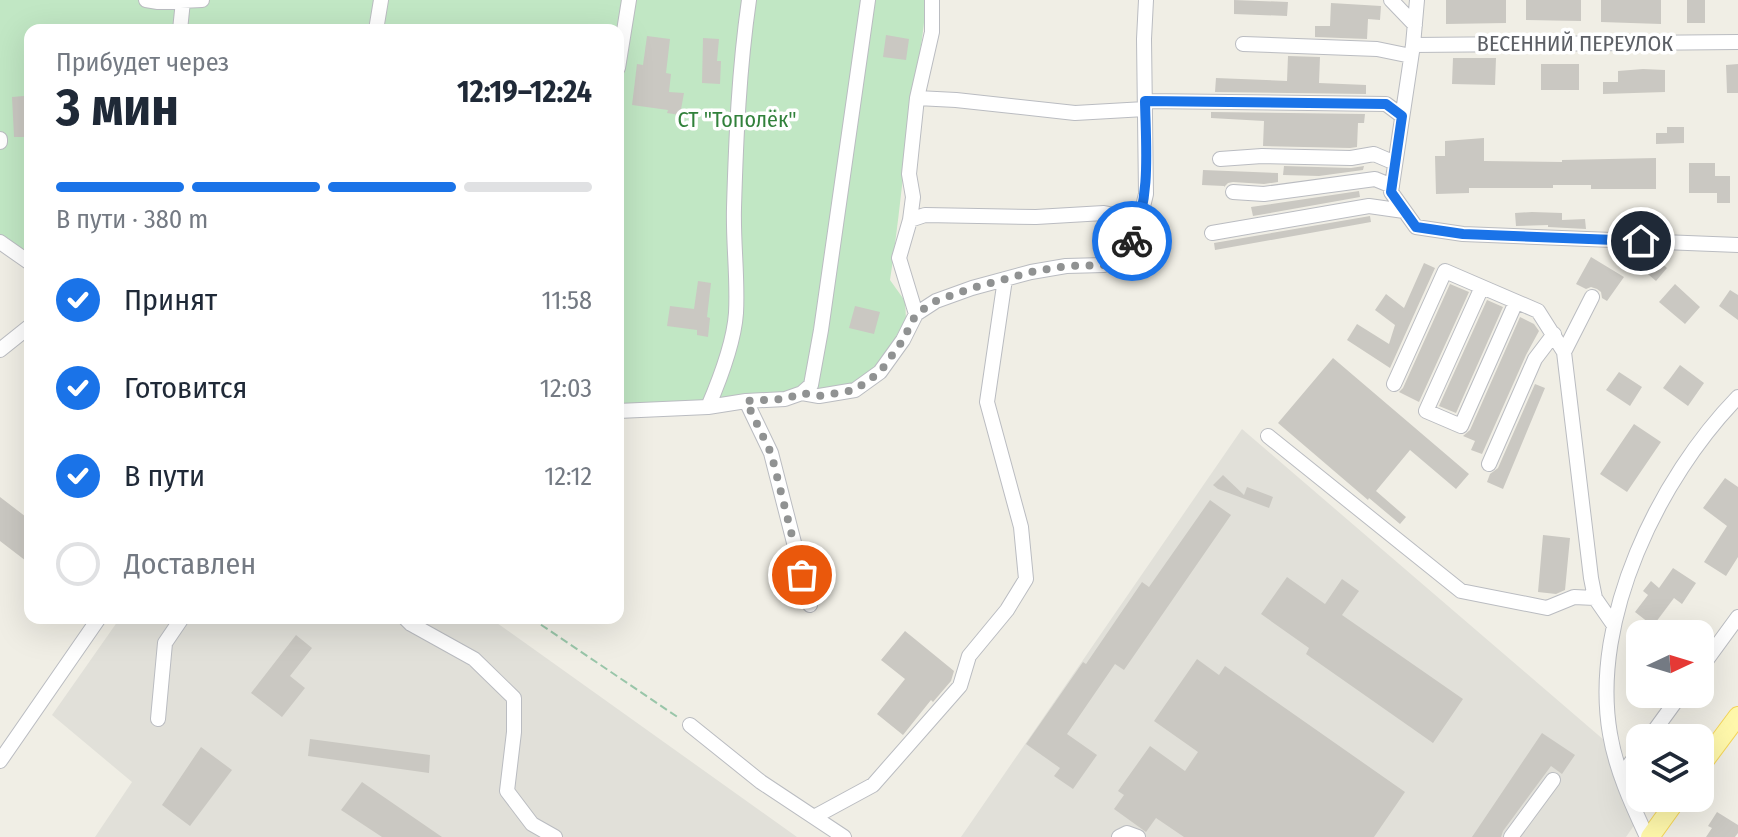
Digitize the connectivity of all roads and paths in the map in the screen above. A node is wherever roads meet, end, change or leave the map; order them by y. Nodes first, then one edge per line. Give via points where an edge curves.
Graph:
1 (146, 0) edge
2 (202, 0) edge
3 (381, 0) edge
4 (629, 0) edge
5 (749, 0) edge
6 (868, 0) edge
7 (932, 0) edge
8 (1146, 0) edge
9 (1391, 0) edge
10 (1417, 0) edge
11 (183, 1) edge
12 (181, 24) edge
13 (377, 24) edge
14 (1415, 25) junction
15 (624, 31) edge
16 (1738, 42) edge
17 (1243, 44) dead end
18 (1412, 50) junction
19 (917, 98) junction
20 (1145, 105) junction
21 (1402, 116) junction
22 (1220, 159) dead end
23 (1395, 163) junction
24 (1392, 186) junction
25 (1233, 192) dead end
26 (1404, 211) junction
27 (910, 220) junction
28 (1140, 220) junction
29 (1212, 233) dead end
30 (0, 242) edge
31 (1738, 245) edge
32 (24, 259) edge
33 (1005, 279) junction
34 (1482, 287) junction
35 (1592, 297) dead end
36 (1516, 302) junction
37 (916, 314) junction
38 (24, 331) edge
39 (1554, 334) junction
40 (0, 350) edge
41 (1564, 352) junction
42 (1394, 384) dead end
43 (802, 393) junction
44 (1738, 397) edge
45 (746, 401) junction
46 (708, 407) junction
47 (624, 411) edge
48 (1268, 436) dead end
49 (1489, 464) dead end
50 (1595, 598) junction
51 (810, 605) dead end
52 (1738, 617) edge
53 (95, 624) edge
54 (178, 624) edge
55 (411, 624) edge
56 (540, 624) edge
57 (1613, 624) junction
58 (1714, 650) edge
59 (1738, 716) edge
60 (158, 719) dead end
61 (690, 725) joint
62 (1714, 748) edge
63 (0, 761) edge
64 (1626, 769) edge
65 (1622, 775) junction
66 (1553, 780) dead end
67 (1667, 812) edge
68 (814, 817) junction
69 (555, 837) edge
70 (844, 837) edge
71 (1119, 837) edge
72 (1138, 837) edge
73 (1511, 837) edge
74 (1648, 837) edge

1 - 11 street
2 - 11 street
3 - 13 street
4 - 15 street
5 - 46 street via 735,142 736,314 722,375
6 - 43 street via 821,330 811,385
7 - 19 street via 932,32
8 - 20 street
9 - 14 street
10 - 14 street
11 - 12 street
14 - 18 street
16 - 18 street, ВЕСЕННИЙ ПЕРЕУЛОК
17 - 18 street, ВЕСЕННИЙ ПЕРЕУЛОК
18 - 21 street
19 - 20 street via 1075,113
19 - 27 street
20 - 21 street via 1386,104
20 - 28 street via 1146,194
21 - 23 street
22 - 23 street via 1374,154
23 - 24 street
24 - 25 street via 1375,179 1264,194
24 - 26 street
26 - 29 street via 1369,206
26 - 31 street via 1416,227 1463,234
27 - 28 street via 925,215 1104,213
27 - 37 street via 899,258
28 - 33 street via 1127,253 1104,265 1066,266
30 - 32 street
33 - 37 street via 936,301
33 - 68 street via 987,402 1021,527 1026,579 969,656 960,686 873,785
34 - 36 street
34 - 36 street via 1426,411 1461,426
34 - 42 street via 1445,271
35 - 41 street
36 - 39 street via 1538,311
37 - 43 street via 880,372 855,390
38 - 40 street
39 - 41 street
39 - 49 street via 1535,359
41 - 50 street
43 - 45 street
44 - 57 street via 1666,495 1641,543
45 - 46 street
45 - 51 street via 771,453
46 - 47 street
48 - 50 street via 1461,591 1547,608 1574,597
50 - 57 street
52 - 58 street
53 - 63 street
54 - 60 street via 165,643
55 - 69 street via 474,659 514,698 507,791 532,824
56 - 61 path
57 - 65 street via 1607,701
59 - 62 main road
61 - 68 street
64 - 65 street
65 - 74 street
66 - 73 street
67 - 74 main road
68 - 70 street
71 - 72 street

